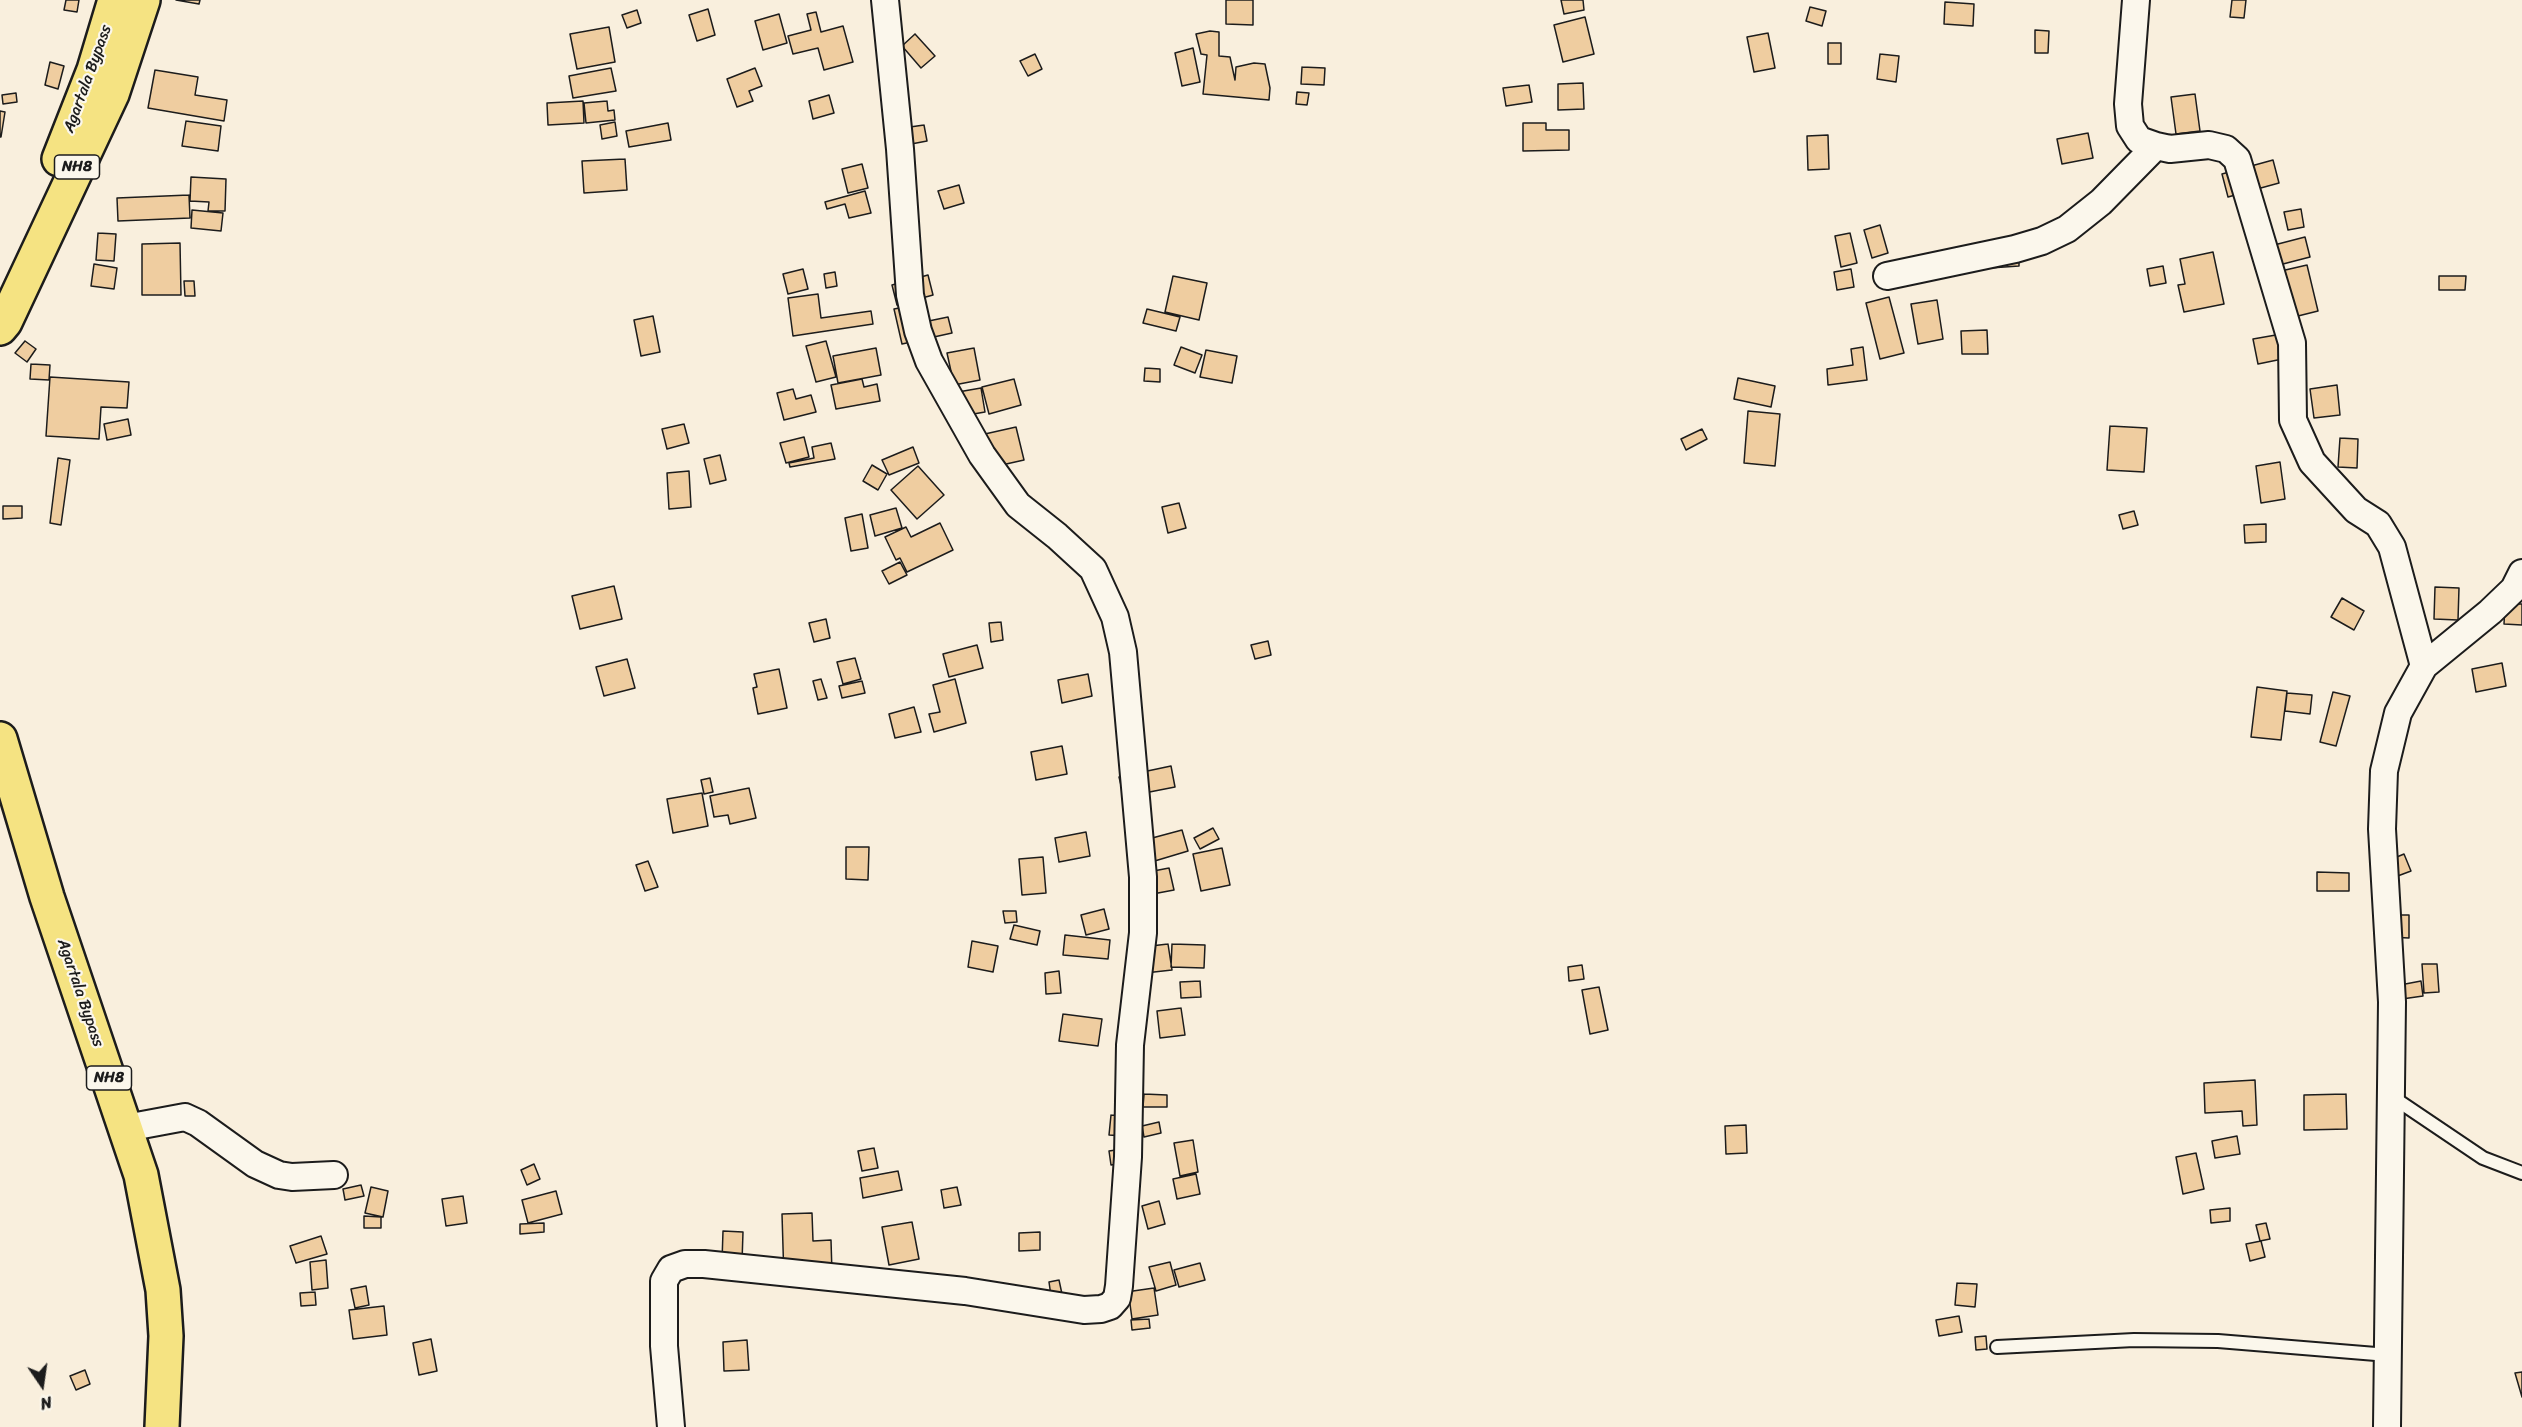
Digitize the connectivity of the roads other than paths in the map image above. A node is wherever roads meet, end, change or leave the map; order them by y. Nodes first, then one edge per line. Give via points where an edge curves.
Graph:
1 (115, 0) edge
2 (143, 0) edge
3 (885, 0) edge
4 (2136, 0) edge
5 (2156, 146) junction
6 (1887, 276) dead end
7 (0, 289) edge
8 (0, 328) edge
9 (2522, 573) edge
10 (2424, 666) junction
11 (0, 739) edge
12 (2390, 1096) junction
13 (126, 1128) junction
14 (2522, 1173) edge
15 (334, 1175) dead end
16 (1997, 1347) dead end
17 (2388, 1355) junction
18 (162, 1427) edge
19 (671, 1427) edge
20 (2386, 1427) edge

1 - 7 highway, Agartala Bypass / NH8 via 94,70 62,152
2 - 8 highway, Agartala Bypass / NH8 via 112,94
3 - 19 street via 910,296 918,331 929,361 982,455 1018,505 1093,569 1115,617 1123,652 1136,782 1143,933 1130,1045 1128,1157 1119,1286 1117,1298 1110,1306 1084,1310 965,1291 685,1264 670,1269 664,1281 664,1346
4 - 5 street via 2128,104 2130,126 2139,140
5 - 6 street via 2101,202 2067,229 2043,241
5 - 10 street via 2209,146 2226,149 2237,159 2292,343 2293,420 2312,462 2356,510 2378,525 2392,547
9 - 10 street via 2514,589 2490,612
10 - 12 street via 2398,714 2384,771 2382,829 2392,1002
11 - 13 highway, Agartala Bypass / NH8 via 47,897
12 - 14 lane via 2483,1158
12 - 17 street
13 - 15 street via 191,1119 255,1164 279,1175
13 - 18 highway, Agartala Bypass / NH8 via 141,1175 163,1290 166,1336
16 - 17 lane via 2134,1340 2218,1341
17 - 20 street

